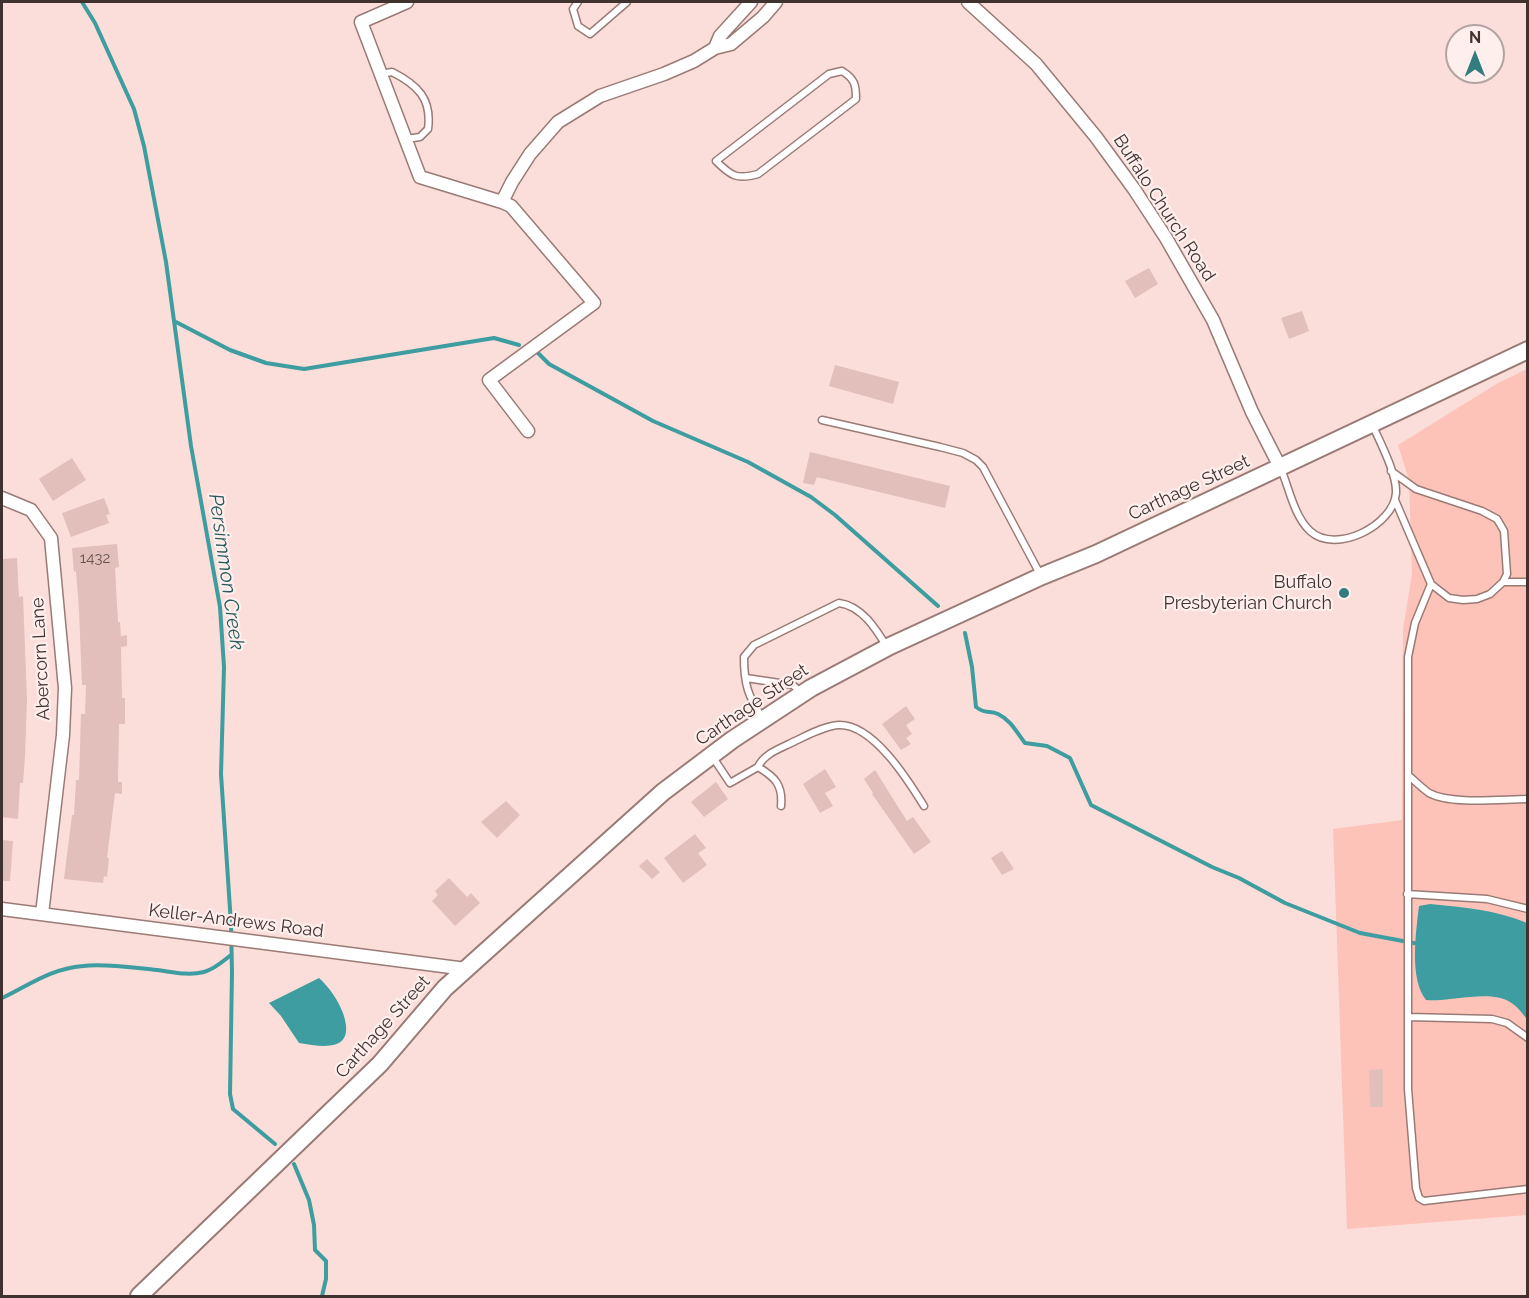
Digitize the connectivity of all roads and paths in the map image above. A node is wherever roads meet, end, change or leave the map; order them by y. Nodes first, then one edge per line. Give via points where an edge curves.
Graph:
1 (407, 2) edge
2 (578, 2) edge
3 (627, 2) edge
4 (751, 2) edge
5 (776, 2) edge
6 (968, 2) edge
7 (715, 48) junction
8 (381, 74) junction
9 (829, 74) joint
10 (406, 139) junction
11 (502, 202) junction
12 (1527, 350) edge
13 (822, 420) dead end
14 (1371, 424) junction
15 (528, 431) dead end
16 (1280, 467) junction
17 (1391, 471) junction
18 (2, 498) edge
19 (1395, 500) junction
20 (1042, 576) junction
21 (1503, 582) junction
22 (1527, 582) edge
23 (1431, 584) junction
24 (887, 647) junction
25 (746, 678) junction
26 (802, 694) junction
27 (763, 720) junction
28 (711, 756) junction
29 (758, 767) junction
30 (1408, 775) junction
31 (1527, 799) edge
32 (781, 806) dead end
33 (924, 806) dead end
34 (1407, 894) junction
35 (2, 909) edge
36 (1527, 909) edge
37 (42, 914) junction
38 (466, 969) junction
39 (1408, 1017) junction
40 (1527, 1038) edge
41 (1527, 1189) edge
42 (139, 1296) edge

1 - 8 street via 361,22
2 - 3 lane via 573,9 578,26 590,34
4 - 7 street via 720,36
5 - 7 street via 731,44
6 - 16 street, Buffalo Church Road via 1036,64 1134,189 1213,320
7 - 11 street via 664,74 600,96 558,122 530,154
8 - 10 street
8 - 10 lane via 392,72 406,79 421,93 430,114 428,129 420,137
9 - 9 lane via 726,154 716,161 730,175 758,174 856,99 852,77 842,72
10 - 11 street via 420,177
11 - 15 street via 511,206 594,303 489,380
12 - 14 main road, Carthage Street
13 - 20 lane via 940,447 976,460
14 - 16 main road, Carthage Street
14 - 17 lane
16 - 19 lane via 1302,522 1322,539 1336,541 1365,532
16 - 20 main road, Carthage Street
17 - 19 lane
17 - 21 lane via 1416,489 1497,519 1504,531 1507,574
18 - 37 street, Abercorn Lane via 32,510 51,538 64,688 63,735
19 - 23 lane
20 - 24 main road, Carthage Street
21 - 22 lane
21 - 23 lane via 1490,594 1463,600 1449,598
23 - 30 lane via 1414,623 1408,657
24 - 25 lane via 871,622 855,609 839,603 754,645 744,657
24 - 26 main road, Carthage Street
25 - 26 lane via 794,685
25 - 27 lane via 748,696
26 - 27 main road, Carthage Street
27 - 28 main road, Carthage Street
28 - 29 lane via 730,783
28 - 38 main road, Carthage Street via 663,792
29 - 32 lane via 772,776 782,793
29 - 33 lane via 769,754 825,728 850,726 882,749
30 - 31 lane via 1429,793 1442,798
30 - 34 lane
34 - 36 lane via 1487,899
34 - 39 lane
35 - 37 street, Keller-Andrews Road
37 - 38 street, Keller-Andrews Road
38 - 42 main road, Carthage Street via 380,1064
39 - 40 lane via 1492,1019 1507,1023
39 - 41 lane via 1408,1089 1419,1198 1424,1201

